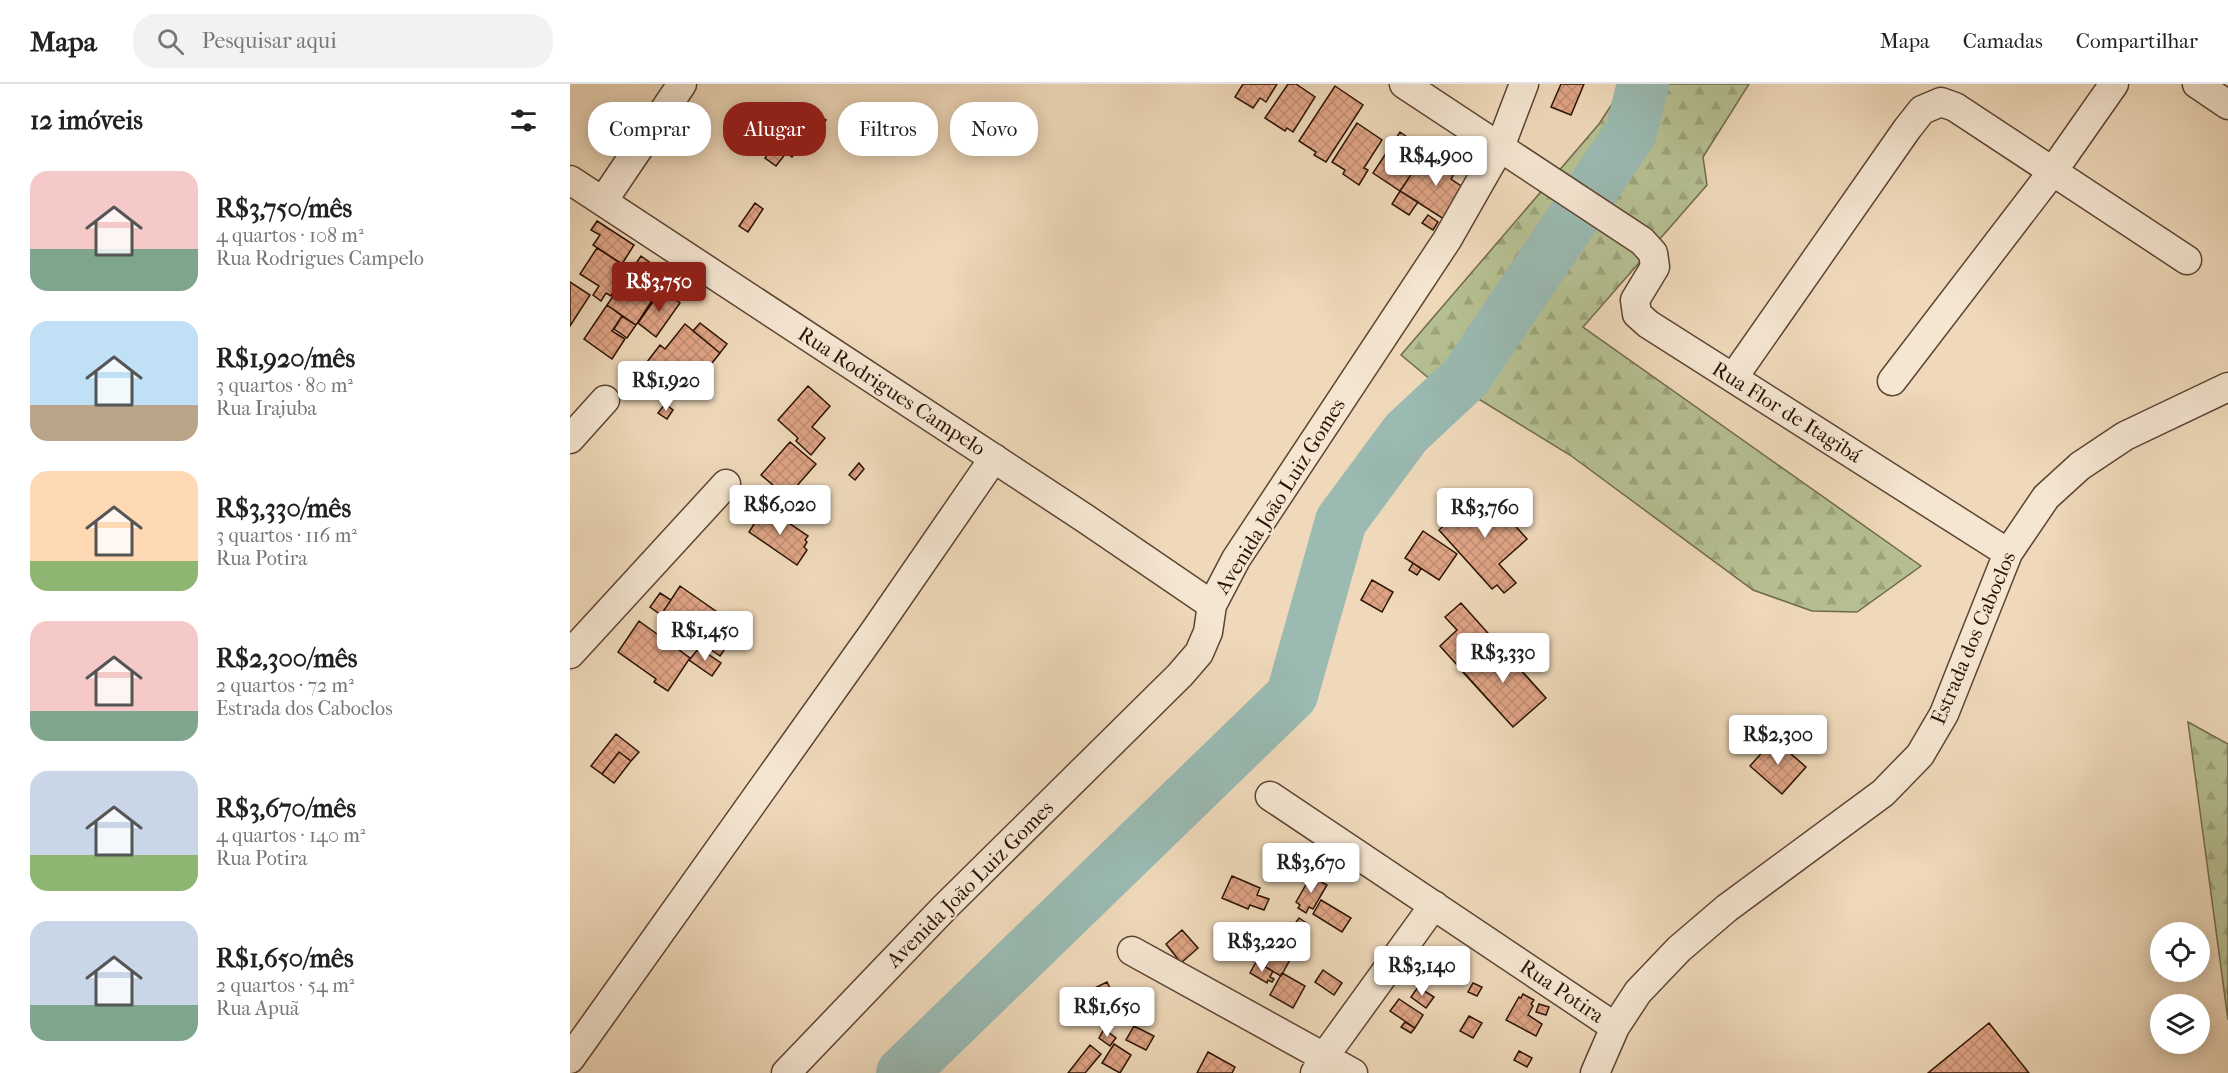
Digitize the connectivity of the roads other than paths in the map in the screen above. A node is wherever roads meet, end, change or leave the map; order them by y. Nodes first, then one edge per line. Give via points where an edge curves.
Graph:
1 (682, 84) edge
2 (1404, 84) edge
3 (1524, 84) edge
4 (2114, 84) edge
5 (2197, 84) edge
6 (2228, 105) edge
7 (1500, 147) junction
8 (2053, 171) junction
9 (570, 180) edge
10 (603, 201) junction
11 (2187, 260) dead end
12 (1733, 378) junction
13 (1892, 381) dead end
14 (2228, 387) edge
15 (605, 400) dead end
16 (570, 439) edge
17 (994, 458) junction
18 (726, 484) dead end
19 (2008, 553) junction
20 (1212, 605) junction
21 (570, 654) edge
22 (1270, 796) dead end
23 (1434, 906) junction
24 (1132, 951) dead end
25 (1615, 1027) junction
26 (570, 1059) edge
27 (1319, 1065) edge
28 (786, 1073) edge
29 (1353, 1073) edge
30 (1595, 1073) edge

1 - 10 street
2 - 7 street
3 - 7 street, Avenida João Luiz Gomes
4 - 8 street
5 - 6 street
7 - 12 street, Rua Flor de Itagibá via 1642,241 1653,253 1655,267 1635,300 1637,314
7 - 20 street, Avenida João Luiz Gomes via 1447,240 1242,549
8 - 11 street
8 - 12 street via 1955,107 1941,102 1922,110
8 - 13 street
9 - 10 street, Rua Rodrigues Campelo
10 - 17 street, Rua Rodrigues Campelo
12 - 19 street, Rua Flor de Itagibá
14 - 19 street, Estrada dos Caboclos via 2125,436 2080,466 2046,497
15 - 16 street
17 - 20 street, Rua Rodrigues Campelo
17 - 26 street
18 - 21 street
19 - 25 street, Estrada dos Caboclos via 1944,714 1920,755 1883,793 1726,908 1679,948 1638,992
20 - 28 street, Avenida João Luiz Gomes via 1208,632 1199,653 1180,675 945,907
22 - 23 street, Rua Potira
23 - 25 street, Rua Potira
23 - 27 street
24 - 27 street
25 - 30 street, Estrada dos Caboclos
27 - 29 street

